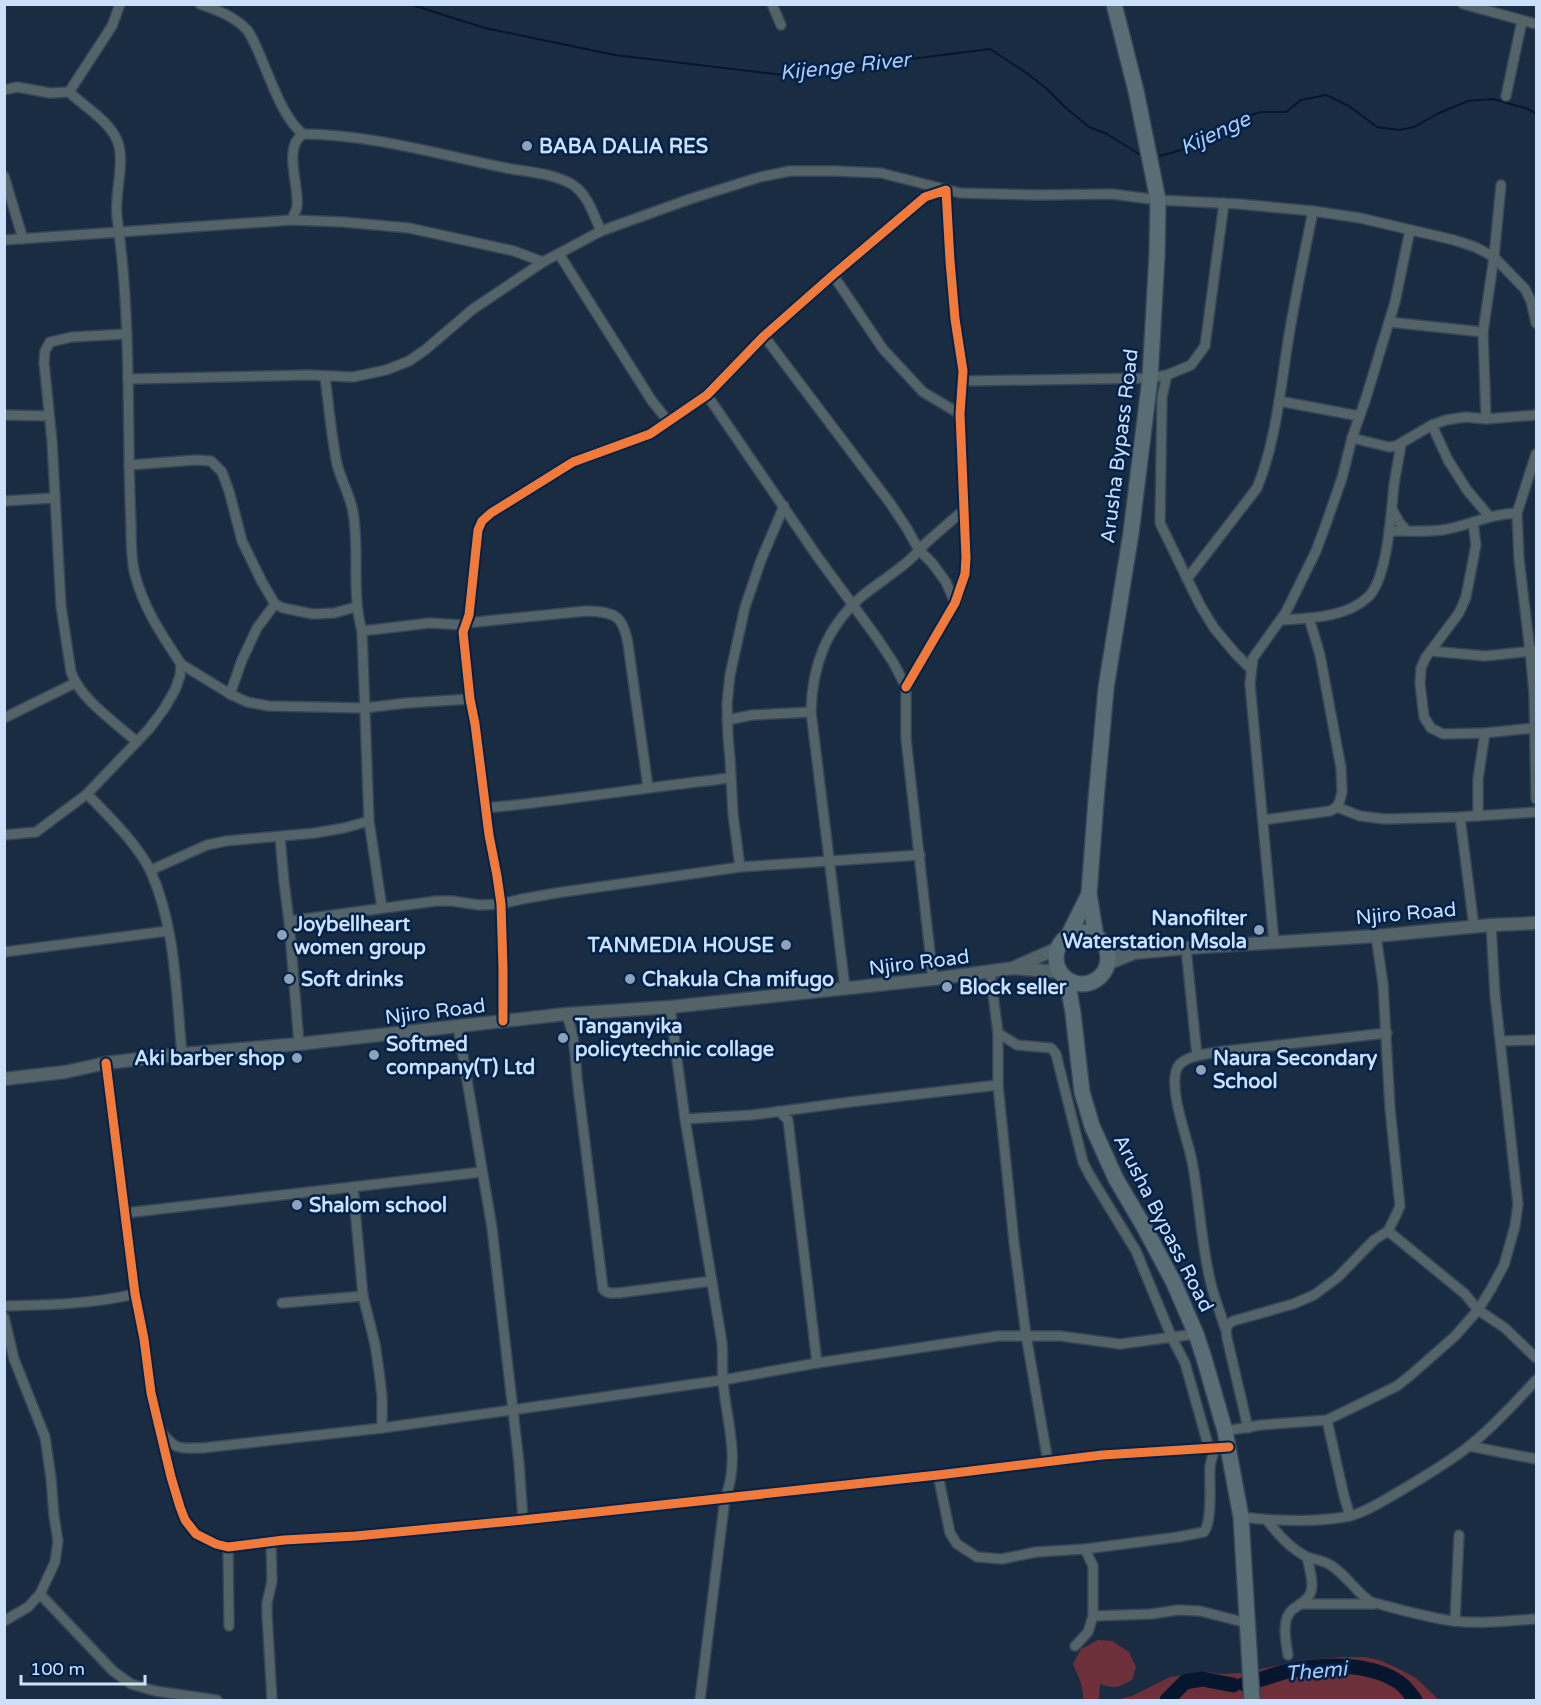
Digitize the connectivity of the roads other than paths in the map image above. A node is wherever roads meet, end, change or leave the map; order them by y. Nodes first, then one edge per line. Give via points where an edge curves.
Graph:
1 (120, 4) edge
2 (200, 4) edge
3 (772, 4) edge
4 (1114, 4) edge
5 (1463, 4) edge
6 (1522, 21) junction
7 (1536, 24) edge
8 (781, 25) dead end
9 (4, 90) edge
10 (69, 92) junction
11 (1506, 96) dead end
12 (303, 134) junction
13 (4, 176) edge
14 (1501, 185) dead end
15 (946, 190) junction
16 (1158, 200) junction
17 (1224, 203) junction
18 (1313, 211) junction
19 (292, 220) junction
20 (1410, 230) junction
21 (601, 231) junction
22 (120, 233) junction
23 (23, 239) junction
24 (4, 240) edge
25 (559, 254) junction
26 (1494, 258) junction
27 (543, 262) junction
28 (833, 275) junction
29 (1389, 322) junction
30 (1536, 323) edge
31 (1483, 332) junction
32 (126, 334) junction
33 (764, 336) junction
34 (1167, 375) junction
35 (325, 377) junction
36 (1150, 378) junction
37 (128, 379) junction
38 (963, 381) junction
39 (707, 395) junction
40 (1279, 401) junction
41 (4, 414) edge
42 (960, 414) junction
43 (1536, 415) edge
44 (49, 416) junction
45 (1359, 416) junction
46 (1486, 419) junction
47 (668, 421) junction
48 (1431, 425) junction
49 (1352, 438) junction
50 (1401, 444) junction
51 (1536, 454) edge
52 (129, 465) junction
53 (54, 498) junction
54 (4, 501) edge
55 (784, 506) junction
56 (1392, 509) junction
57 (964, 510) junction
58 (1516, 513) junction
59 (1489, 516) junction
60 (1473, 522) junction
61 (1389, 531) junction
62 (1407, 531) junction
63 (919, 550) junction
64 (1187, 579) junction
65 (955, 603) junction
66 (275, 604) junction
67 (853, 605) junction
68 (356, 607) junction
69 (1309, 618) junction
70 (1281, 620) junction
71 (465, 624) junction
72 (362, 631) junction
73 (1431, 651) junction
74 (1533, 651) edge
75 (181, 664) junction
76 (1251, 669) junction
77 (75, 683) junction
78 (906, 687) junction
79 (230, 694) junction
80 (470, 699) junction
81 (364, 708) junction
82 (811, 712) junction
83 (4, 718) edge
84 (728, 720) junction
85 (1534, 728) junction
86 (1485, 733) junction
87 (137, 742) junction
88 (731, 778) junction
89 (648, 787) junction
90 (87, 794) junction
91 (1536, 799) edge
92 (1337, 807) junction
93 (487, 808) junction
94 (1536, 812) edge
95 (1479, 816) junction
96 (1460, 817) junction
97 (1263, 820) junction
98 (369, 821) junction
99 (4, 835) edge
100 (280, 837) junction
101 (920, 855) junction
102 (830, 860) junction
103 (740, 867) junction
104 (150, 870) junction
105 (1089, 894) junction
106 (501, 904) junction
107 (382, 908) junction
108 (289, 921) junction
109 (1536, 923) edge
110 (1491, 925) junction
111 (1474, 927) junction
112 (168, 931) junction
113 (1376, 936) junction
114 (1100, 940) junction
115 (1063, 942) junction
116 (1274, 942) junction
117 (1186, 948) junction
118 (4, 952) edge
119 (1134, 953) junction
120 (1107, 964) junction
121 (1014, 968) junction
122 (990, 972) junction
123 (1064, 976) junction
124 (933, 979) junction
125 (1096, 980) junction
126 (845, 988) junction
127 (670, 1007) junction
128 (1073, 1013) junction
129 (566, 1014) junction
130 (502, 1021) junction
131 (458, 1027) junction
132 (998, 1033) junction
133 (1387, 1033) junction
134 (1536, 1040) edge
135 (1501, 1041) junction
136 (299, 1044) junction
137 (182, 1054) junction
138 (1197, 1056) junction
139 (106, 1063) junction
140 (4, 1079) edge
141 (998, 1085) junction
142 (779, 1111) junction
143 (686, 1119) junction
144 (482, 1172) junction
145 (353, 1187) junction
146 (124, 1213) junction
147 (1388, 1231) junction
148 (712, 1281) junction
149 (135, 1294) junction
150 (363, 1296) junction
151 (282, 1303) dead end
152 (4, 1306) edge
153 (1478, 1310) junction
154 (4, 1317) edge
155 (1225, 1328) junction
156 (1196, 1334) junction
157 (1026, 1335) junction
158 (1172, 1338) junction
159 (1536, 1358) edge
160 (9, 1360) edge
161 (817, 1363) junction
162 (723, 1380) junction
163 (1536, 1380) edge
164 (512, 1410) junction
165 (1327, 1419) junction
166 (382, 1428) junction
167 (1248, 1428) junction
168 (1225, 1431) junction
169 (161, 1432) junction
170 (1469, 1446) junction
171 (1217, 1448) junction
172 (1536, 1460) edge
173 (1048, 1462) junction
174 (938, 1475) junction
175 (725, 1498) junction
176 (1350, 1516) junction
177 (1240, 1517) junction
178 (524, 1520) junction
179 (1267, 1520) junction
180 (1459, 1536) dead end
181 (271, 1542) junction
182 (228, 1546) junction
183 (1085, 1549) junction
184 (1307, 1557) junction
185 (40, 1594) junction
186 (1300, 1604) junction
187 (1380, 1604) junction
188 (1093, 1616) junction
189 (1536, 1619) edge
190 (4, 1621) edge
191 (1455, 1621) junction
192 (1247, 1623) junction
193 (230, 1626) dead end
194 (1075, 1646) dead end
195 (1288, 1655) dead end
196 (217, 1701) edge
197 (272, 1701) edge
198 (700, 1701) edge
199 (1252, 1701) edge

1 - 10 street via 112,26
2 - 12 street via 249,31 285,109
3 - 8 street
4 - 16 main road, Arusha Bypass Road
5 - 6 street
6 - 7 street
6 - 11 street
9 - 10 street via 17,87
10 - 22 street via 100,118 117,140 120,152 116,212
12 - 19 street via 294,144 297,206
12 - 21 street via 430,151 561,180 581,192
13 - 23 street
14 - 26 street
15 - 16 street via 1112,194
15 - 21 street via 881,173 790,171 690,199
15 - 28 street via 925,197
15 - 38 street
16 - 17 street
16 - 36 main road, Arusha Bypass Road
17 - 18 street
17 - 34 street via 1205,346 1191,365
18 - 20 street
18 - 40 street
19 - 22 street
19 - 27 street via 409,228 514,251
20 - 26 street via 1475,247
20 - 29 street
21 - 25 street
22 - 23 street
22 - 32 street
23 - 24 street
25 - 27 street
25 - 47 street
26 - 30 street via 1525,290 1532,301
26 - 31 street
27 - 35 street via 473,309 409,361 370,375
28 - 33 street
28 - 42 street via 883,349 923,392
29 - 31 street
29 - 45 street
31 - 46 street
32 - 37 street
32 - 44 street via 72,337 47,345
33 - 39 street
33 - 63 street via 890,503
34 - 36 street
34 - 64 street via 1162,397 1160,523
35 - 37 street
35 - 68 street via 338,466 353,510
36 - 38 street
36 - 105 main road, Arusha Bypass Road via 1106,688
37 - 52 street
38 - 42 street
39 - 47 street
39 - 55 street
40 - 45 street
40 - 64 street via 1269,455 1257,488
41 - 44 street
42 - 57 street
43 - 46 street
44 - 53 street
45 - 49 street
46 - 48 street via 1466,417
47 - 71 street via 643,438 573,462 482,521
48 - 50 street
48 - 59 street via 1467,490
49 - 50 street via 1389,447
49 - 70 street via 1316,551
50 - 56 street
51 - 58 street
52 - 66 street via 211,461 222,472 242,541
52 - 75 street via 134,572 156,627
53 - 54 street
53 - 77 street via 61,606
55 - 67 street
55 - 84 street via 745,607 730,675
56 - 61 street
56 - 62 street
57 - 63 street
57 - 65 street via 965,574
58 - 59 street
58 - 74 street
59 - 60 street
60 - 62 street via 1441,530
60 - 73 street via 1476,545 1466,597
61 - 62 street
61 - 69 street via 1379,580 1369,596 1337,614
63 - 65 street via 946,582
63 - 67 street
64 - 76 street via 1214,628
65 - 78 street
66 - 68 street via 313,614
66 - 79 street via 257,628
67 - 78 street
67 - 82 street via 825,643 816,668
68 - 72 street
69 - 70 street
69 - 92 street via 1320,655 1341,768 1342,792
70 - 76 street via 1259,648
71 - 72 street via 430,622
71 - 80 street via 463,641
71 - 89 street via 586,611 605,612 618,618 624,625 628,644
72 - 81 street
73 - 74 street via 1485,656
73 - 86 street via 1422,663 1420,684 1424,717 1431,728 1443,734
74 - 85 street
75 - 79 street
75 - 87 street via 175,690
76 - 97 street
77 - 83 street
77 - 87 street
78 - 101 street via 906,739
79 - 81 street via 269,706
80 - 81 street
80 - 93 street
81 - 98 street
82 - 84 street
82 - 102 street
84 - 88 street
85 - 86 street
85 - 91 street
86 - 95 street via 1478,779
87 - 90 street
88 - 89 street
88 - 103 street
89 - 93 street
90 - 99 street via 36,832
90 - 104 street
92 - 96 street via 1359,816 1385,819
92 - 97 street
93 - 106 street
94 - 95 street
95 - 96 street
96 - 111 street
97 - 116 street
98 - 100 street
98 - 107 street
100 - 104 street via 207,845
100 - 108 street
101 - 102 street
101 - 124 street
102 - 103 street
102 - 126 street
103 - 106 street
104 - 112 street
105 - 114 main road, Arusha Bypass Road
105 - 115 main road, Arusha Bypass Road
106 - 107 street via 436,901
106 - 130 street
107 - 108 street
108 - 136 street
109 - 110 street, Njiro Road
110 - 111 street, Njiro Road
110 - 135 street
111 - 113 street, Njiro Road
112 - 118 street
112 - 137 street
113 - 116 street, Njiro Road
113 - 133 street
114 - 115 main road via 1082,932
114 - 119 street, Njiro Road
114 - 120 main road, Arusha Bypass Road
115 - 121 street, Njiro Road
115 - 123 main road, Arusha Bypass Road via 1056,956
116 - 117 street, Njiro Road
117 - 119 street, Njiro Road
117 - 138 street
119 - 120 street, Njiro Road
120 - 125 main road
121 - 122 street, Njiro Road
121 - 123 street, Njiro Road
122 - 124 street, Njiro Road
122 - 132 street
123 - 125 main road via 1081,984
123 - 128 main road, Arusha Bypass Road
124 - 126 street, Njiro Road
125 - 128 main road
126 - 127 street, Njiro Road
127 - 129 street, Njiro Road
127 - 143 street
128 - 156 main road, Arusha Bypass Road via 1082,1092 1092,1126 1116,1179 1173,1281
129 - 130 street, Njiro Road
129 - 148 street via 575,1049 603,1289 618,1293
130 - 131 street, Njiro Road
131 - 136 street, Njiro Road
131 - 144 street
132 - 141 street
132 - 158 street via 1017,1045 1051,1048 1056,1054 1083,1162 1136,1251
133 - 138 street
133 - 147 street via 1400,1197
134 - 135 street
135 - 153 street via 1518,1215 1504,1265
136 - 137 street, Njiro Road
137 - 139 street, Njiro Road
138 - 155 street via 1181,1062 1175,1087 1192,1159 1212,1288
139 - 140 street, Njiro Road
139 - 146 street
141 - 142 street
141 - 157 street
142 - 143 street
142 - 161 street via 788,1120
143 - 148 street
144 - 145 street
144 - 164 street
145 - 146 street
145 - 150 street
146 - 149 street
147 - 153 street via 1465,1294
147 - 155 street via 1314,1295 1233,1321
148 - 162 street via 722,1343
149 - 152 street via 78,1303
149 - 169 street
150 - 151 street
150 - 166 street via 379,1371
153 - 159 street via 1505,1328
153 - 165 street via 1455,1336 1397,1386
154 - 160 street
155 - 167 street
156 - 158 street
156 - 168 main road, Arusha Bypass Road
157 - 158 street via 1120,1344
157 - 161 street via 961,1340
157 - 173 street
158 - 171 street
160 - 185 street via 41,1425 51,1478 58,1541 55,1562
161 - 162 street
162 - 164 street
162 - 175 street via 733,1461
163 - 170 street
164 - 166 street
164 - 178 street
165 - 167 street
165 - 176 street
166 - 169 street via 202,1448 173,1446
167 - 168 street
168 - 171 main road, Arusha Bypass Road
169 - 182 street via 185,1520 203,1539
170 - 172 street
170 - 176 street via 1390,1497
171 - 173 street
171 - 177 main road, Arusha Bypass Road
171 - 183 street via 1210,1467 1209,1520 1204,1532
173 - 174 street
174 - 175 street
174 - 183 street via 950,1533 957,1544 977,1557 1002,1559 1043,1551
175 - 178 street
175 - 198 street
176 - 179 street
177 - 179 street
177 - 192 main road, Arusha Bypass Road
178 - 181 street
179 - 184 street via 1291,1547
180 - 191 street
181 - 182 street
181 - 197 street via 272,1581 267,1614
182 - 193 street
183 - 188 street via 1093,1566
184 - 186 street via 1312,1587
184 - 187 street via 1333,1566 1364,1598
185 - 190 street via 28,1607
185 - 196 street via 98,1657 131,1684
186 - 187 street
186 - 195 street via 1288,1616
187 - 191 street
188 - 192 street via 1200,1611
188 - 194 street via 1089,1632
189 - 191 street
192 - 199 main road, Arusha Bypass Road

